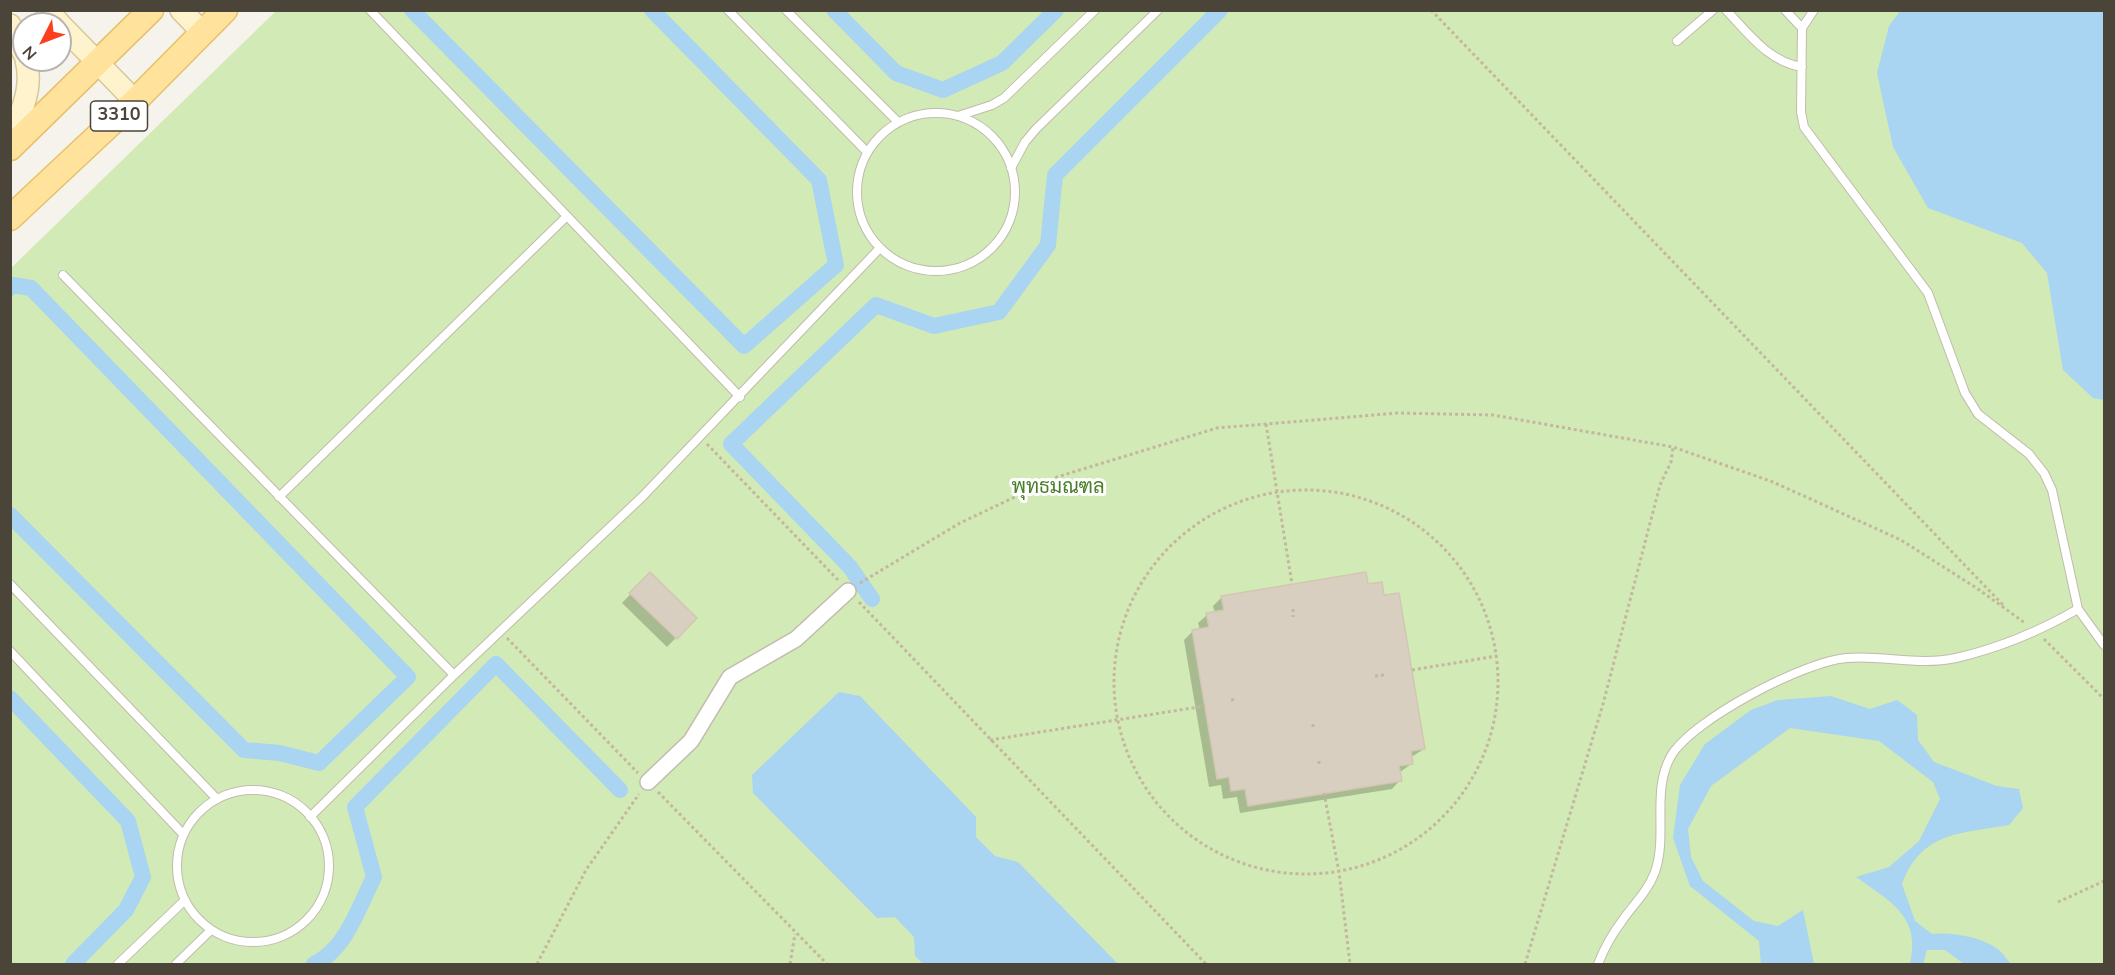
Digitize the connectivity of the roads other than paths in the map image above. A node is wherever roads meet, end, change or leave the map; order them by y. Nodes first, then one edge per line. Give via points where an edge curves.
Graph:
1 (151, 10) edge
2 (181, 10) edge
3 (225, 10) edge
4 (370, 10) edge
5 (728, 10) edge
6 (786, 10) edge
7 (1095, 10) edge
8 (1158, 10) edge
9 (1713, 10) edge
10 (1726, 10) edge
11 (1785, 10) edge
12 (1814, 10) edge
13 (1802, 28) junction
14 (202, 32) junction
15 (72, 36) edge
16 (1677, 41) dead end
17 (99, 64) junction
18 (1802, 67) junction
19 (26, 72) edge
20 (135, 101) junction
21 (958, 116) junction
22 (898, 122) junction
23 (10, 135) edge
24 (10, 148) edge
25 (867, 152) junction
26 (1011, 168) junction
27 (566, 217) junction
28 (10, 218) edge
29 (880, 248) junction
30 (63, 275) dead end
31 (740, 397) junction
32 (279, 497) junction
33 (10, 584) edge
34 (848, 591) road end
35 (2078, 609) junction
36 (2104, 645) edge
37 (10, 651) edge
38 (454, 675) junction
39 (648, 782) road end
40 (217, 799) junction
41 (310, 816) junction
42 (183, 834) junction
43 (185, 900) junction
44 (211, 930) junction
45 (118, 964) edge
46 (176, 964) edge
47 (1598, 964) edge

1 - 17 main road, 3310
2 - 14 main road
3 - 14 main road, 3310
4 - 27 lane
5 - 25 lane
6 - 22 lane
7 - 21 lane via 1004,98
8 - 26 lane via 1036,129
9 - 16 lane
10 - 18 lane via 1774,58
11 - 13 lane
12 - 13 lane
13 - 18 lane
14 - 20 main road, 3310
15 - 17 main road
17 - 20 main road
17 - 24 main road, 3310
18 - 35 lane via 1803,127 1928,293 1965,393 1978,414 2029,454 2044,473 2052,490
19 - 23 main road via 23,114
20 - 28 main road, 3310
21 - 22 lane via 917,115
21 - 26 lane via 991,135
22 - 25 lane
25 - 29 lane via 859,175 857,202 869,234
26 - 29 lane via 1015,192 1012,215 987,254 967,266 921,270 898,262
27 - 31 lane
27 - 32 lane
29 - 31 lane
30 - 32 lane
31 - 38 lane via 643,496
32 - 38 lane
33 - 40 lane
34 - 39 street via 796,639 730,677 691,741
35 - 36 lane
35 - 47 lane via 2037,632 1955,658 1827,661 1800,670 1703,724 1671,756 1662,780 1660,852 1655,873 1620,923
37 - 42 lane
38 - 41 lane
40 - 41 lane via 256,790 295,803
40 - 42 lane via 197,814
41 - 44 lane via 322,835 328,856 328,878 310,917 294,931 274,940 253,943
42 - 43 lane via 177,867
43 - 44 lane
43 - 45 lane
44 - 46 lane

